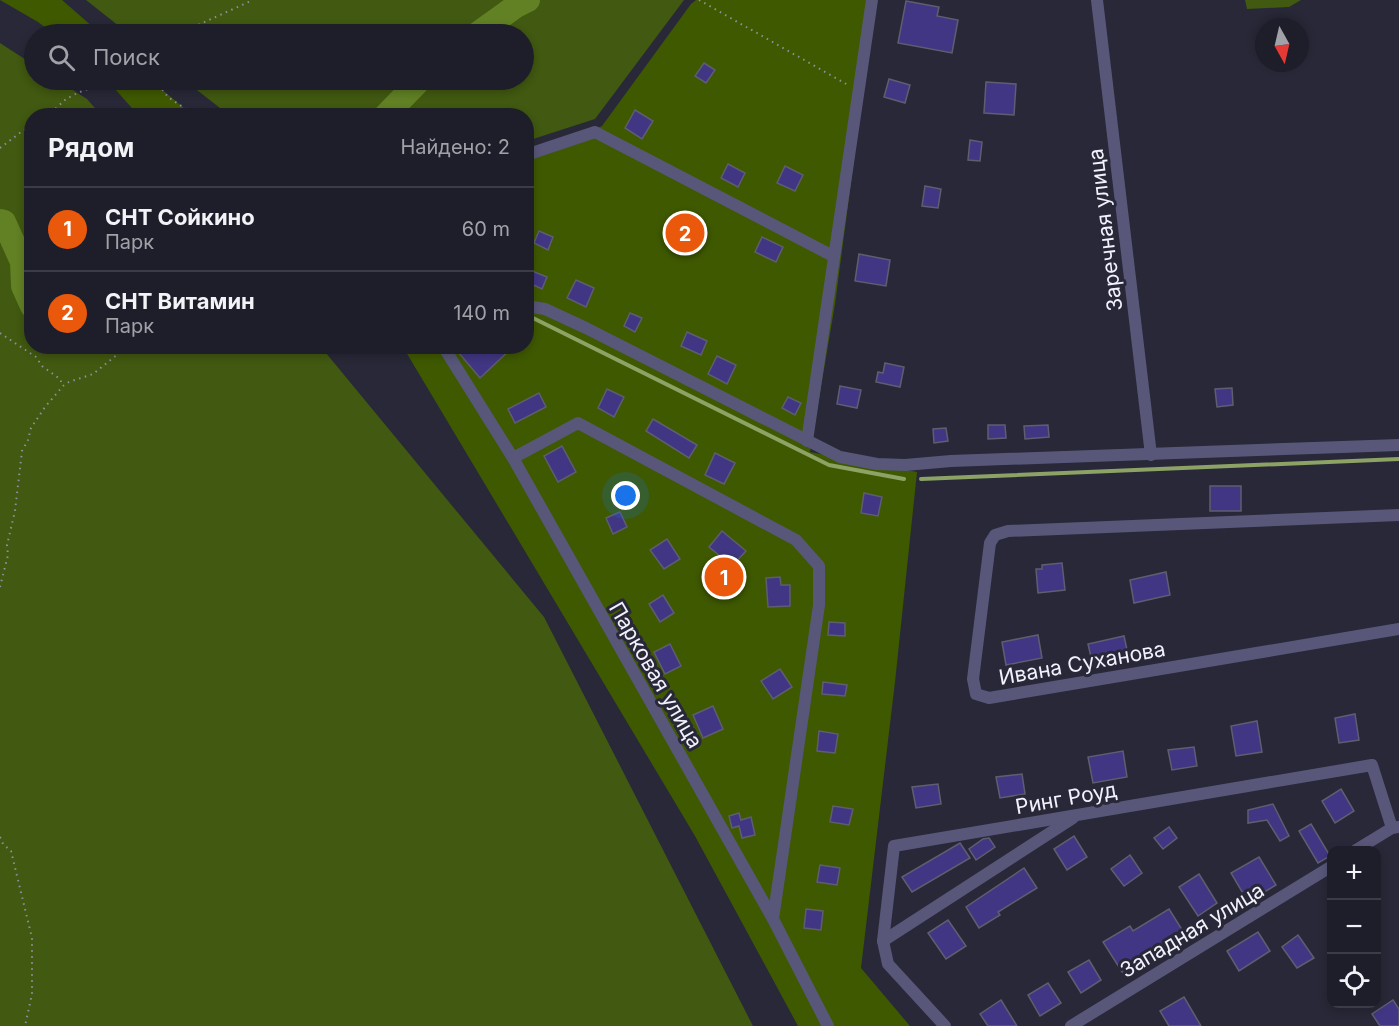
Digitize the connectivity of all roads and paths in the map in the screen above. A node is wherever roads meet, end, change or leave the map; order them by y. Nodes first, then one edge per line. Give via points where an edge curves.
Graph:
1 (253, 0) edge
2 (699, 0) edge
3 (872, 0) edge
4 (1097, 0) edge
5 (200, 24) edge
6 (84, 90) edge
7 (163, 90) edge
8 (858, 91) junction
9 (56, 108) edge
10 (184, 108) edge
11 (24, 130) edge
12 (0, 148) edge
13 (534, 152) edge
14 (833, 256) junction
15 (534, 307) edge
16 (0, 333) edge
17 (24, 349) edge
18 (32, 354) edge
19 (119, 354) edge
20 (448, 354) edge
21 (63, 386) junction
22 (807, 441) junction
23 (1399, 445) edge
24 (1151, 455) junction
25 (513, 458) junction
26 (1399, 515) edge
27 (0, 587) edge
28 (1399, 629) edge
29 (1078, 815) junction
30 (1395, 827) edge
31 (0, 837) edge
32 (1363, 846) edge
33 (1327, 869) edge
34 (773, 919) junction
35 (883, 941) junction
36 (26, 1026) edge
37 (828, 1026) edge
38 (945, 1026) edge
39 (1071, 1026) edge

1 - 5 path
2 - 8 path
3 - 8 street
4 - 24 street, Заречная улица
6 - 9 path
7 - 10 path
8 - 14 street
11 - 12 path
13 - 14 street via 595,132
14 - 22 street
15 - 22 street via 586,328
16 - 17 path
18 - 21 path
19 - 21 path via 93,374
20 - 25 street, Парковая улица
21 - 27 path via 31,428 22,451
22 - 24 street via 840,457 877,464
23 - 24 street
25 - 34 street, Парковая улица
25 - 34 street via 578,423 796,540 819,566 819,605
26 - 28 street, Ивана Суханова via 1020,530 995,535 990,543 973,680 976,694 989,698
29 - 30 street, Ринг Роуд via 1372,765
29 - 35 street
29 - 35 street, Ринг Роуд via 894,846
30 - 32 street
31 - 36 path via 11,851 32,938 32,994
33 - 39 street, Западная улица
34 - 37 street, Парковая улица
35 - 38 street, Ринг Роуд via 888,964

